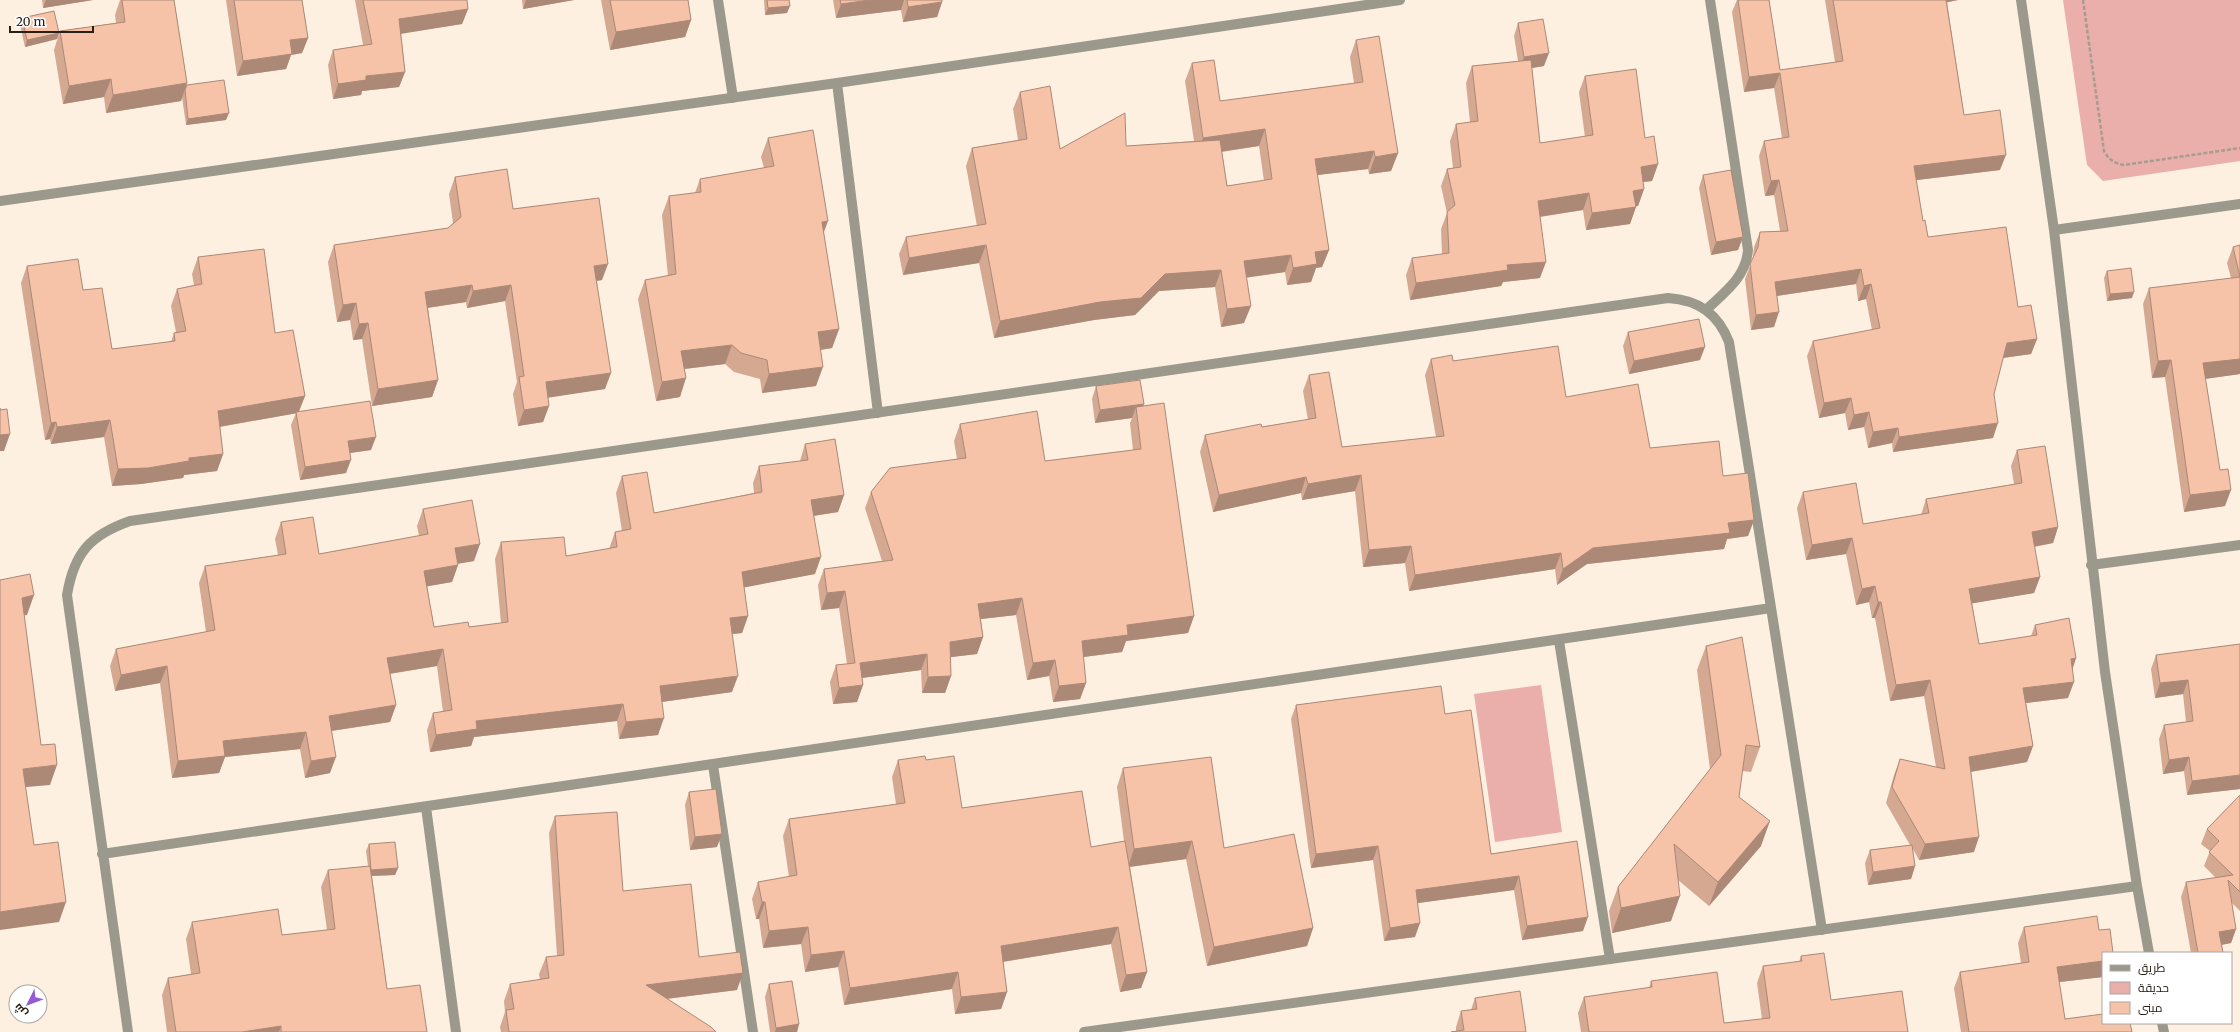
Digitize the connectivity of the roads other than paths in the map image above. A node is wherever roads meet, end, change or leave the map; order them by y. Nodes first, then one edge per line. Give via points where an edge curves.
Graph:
1 (718, 0) edge
2 (1400, 0) edge
3 (1710, 0) edge
4 (2021, 0) edge
5 (837, 83) junction
6 (733, 98) junction
7 (0, 201) edge
8 (2240, 204) edge
9 (2054, 230) junction
10 (1707, 309) junction
11 (878, 414) junction
12 (2240, 545) edge
13 (2091, 565) junction
14 (1771, 608) junction
15 (1559, 641) junction
16 (713, 765) junction
17 (426, 807) junction
18 (102, 854) junction
19 (2137, 886) junction
20 (1822, 930) junction
21 (2149, 952) edge
22 (1610, 958) junction
23 (128, 1032) edge
24 (456, 1032) edge
25 (753, 1032) edge
26 (1084, 1032) edge

1 - 6 street
2 - 5 street
3 - 10 street via 1748,250 1741,274
4 - 9 street
5 - 6 street
5 - 11 street
6 - 7 street
8 - 9 street
9 - 13 street
10 - 11 street via 1695,302 1668,298
10 - 14 street via 1716,318 1729,342
11 - 18 street via 130,521 110,528 93,540 79,555 71,574 67,595
12 - 13 street
13 - 19 street
14 - 15 street
14 - 20 street
15 - 16 street
15 - 22 street
16 - 17 street
16 - 25 street
17 - 18 street
17 - 24 street
18 - 23 street
19 - 20 street
19 - 21 street
20 - 22 street
22 - 26 street

